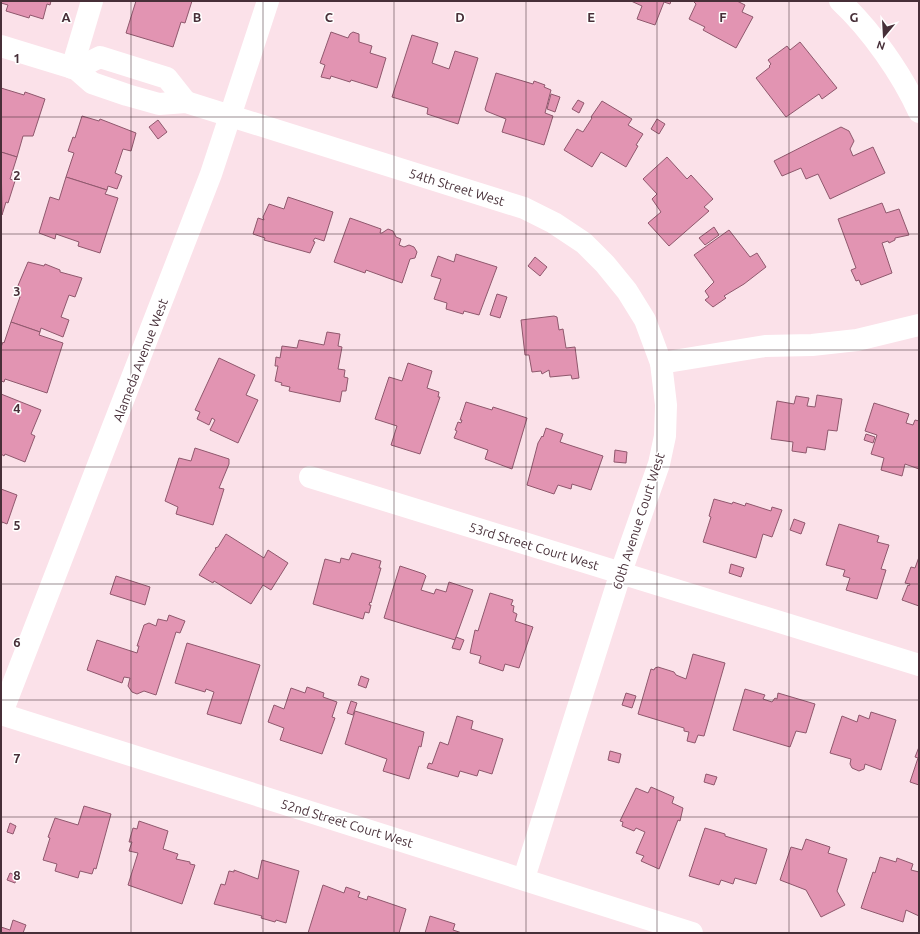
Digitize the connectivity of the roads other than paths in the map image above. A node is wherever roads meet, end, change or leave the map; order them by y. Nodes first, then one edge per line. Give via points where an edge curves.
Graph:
1 (92, 1) edge
2 (268, 1) edge
3 (840, 1) edge
4 (1, 46) edge
5 (74, 68) junction
6 (136, 68) junction
7 (128, 94) junction
8 (186, 102) junction
9 (919, 112) edge
10 (229, 117) junction
11 (919, 325) edge
12 (661, 363) junction
13 (310, 477) dead end
14 (621, 572) junction
15 (919, 664) edge
16 (1, 714) edge
17 (524, 878) junction
18 (692, 933) edge

1 - 5 street
2 - 10 street, Alameda Avenue West
3 - 9 street via 853,13 884,52
4 - 5 street, 54th Street West
5 - 6 street via 100,57
5 - 7 street, 54th Street West via 92,83
6 - 7 street
6 - 8 street via 167,78
7 - 8 street, 54th Street West via 159,104
8 - 10 street, 54th Street West
10 - 12 street, 54th Street West via 524,208 554,223 584,243 627,291 645,320
10 - 16 street, Alameda Avenue West via 211,174
11 - 12 street via 857,340 812,345 765,346
12 - 14 street, 60th Avenue Court West via 666,405 665,436 659,464
13 - 14 street, 53rd Street Court West
14 - 15 street, 53rd Street Court West
14 - 17 street, 60th Avenue Court West
16 - 17 street, 52nd Street Court West
17 - 18 street, 52nd Street Court West

